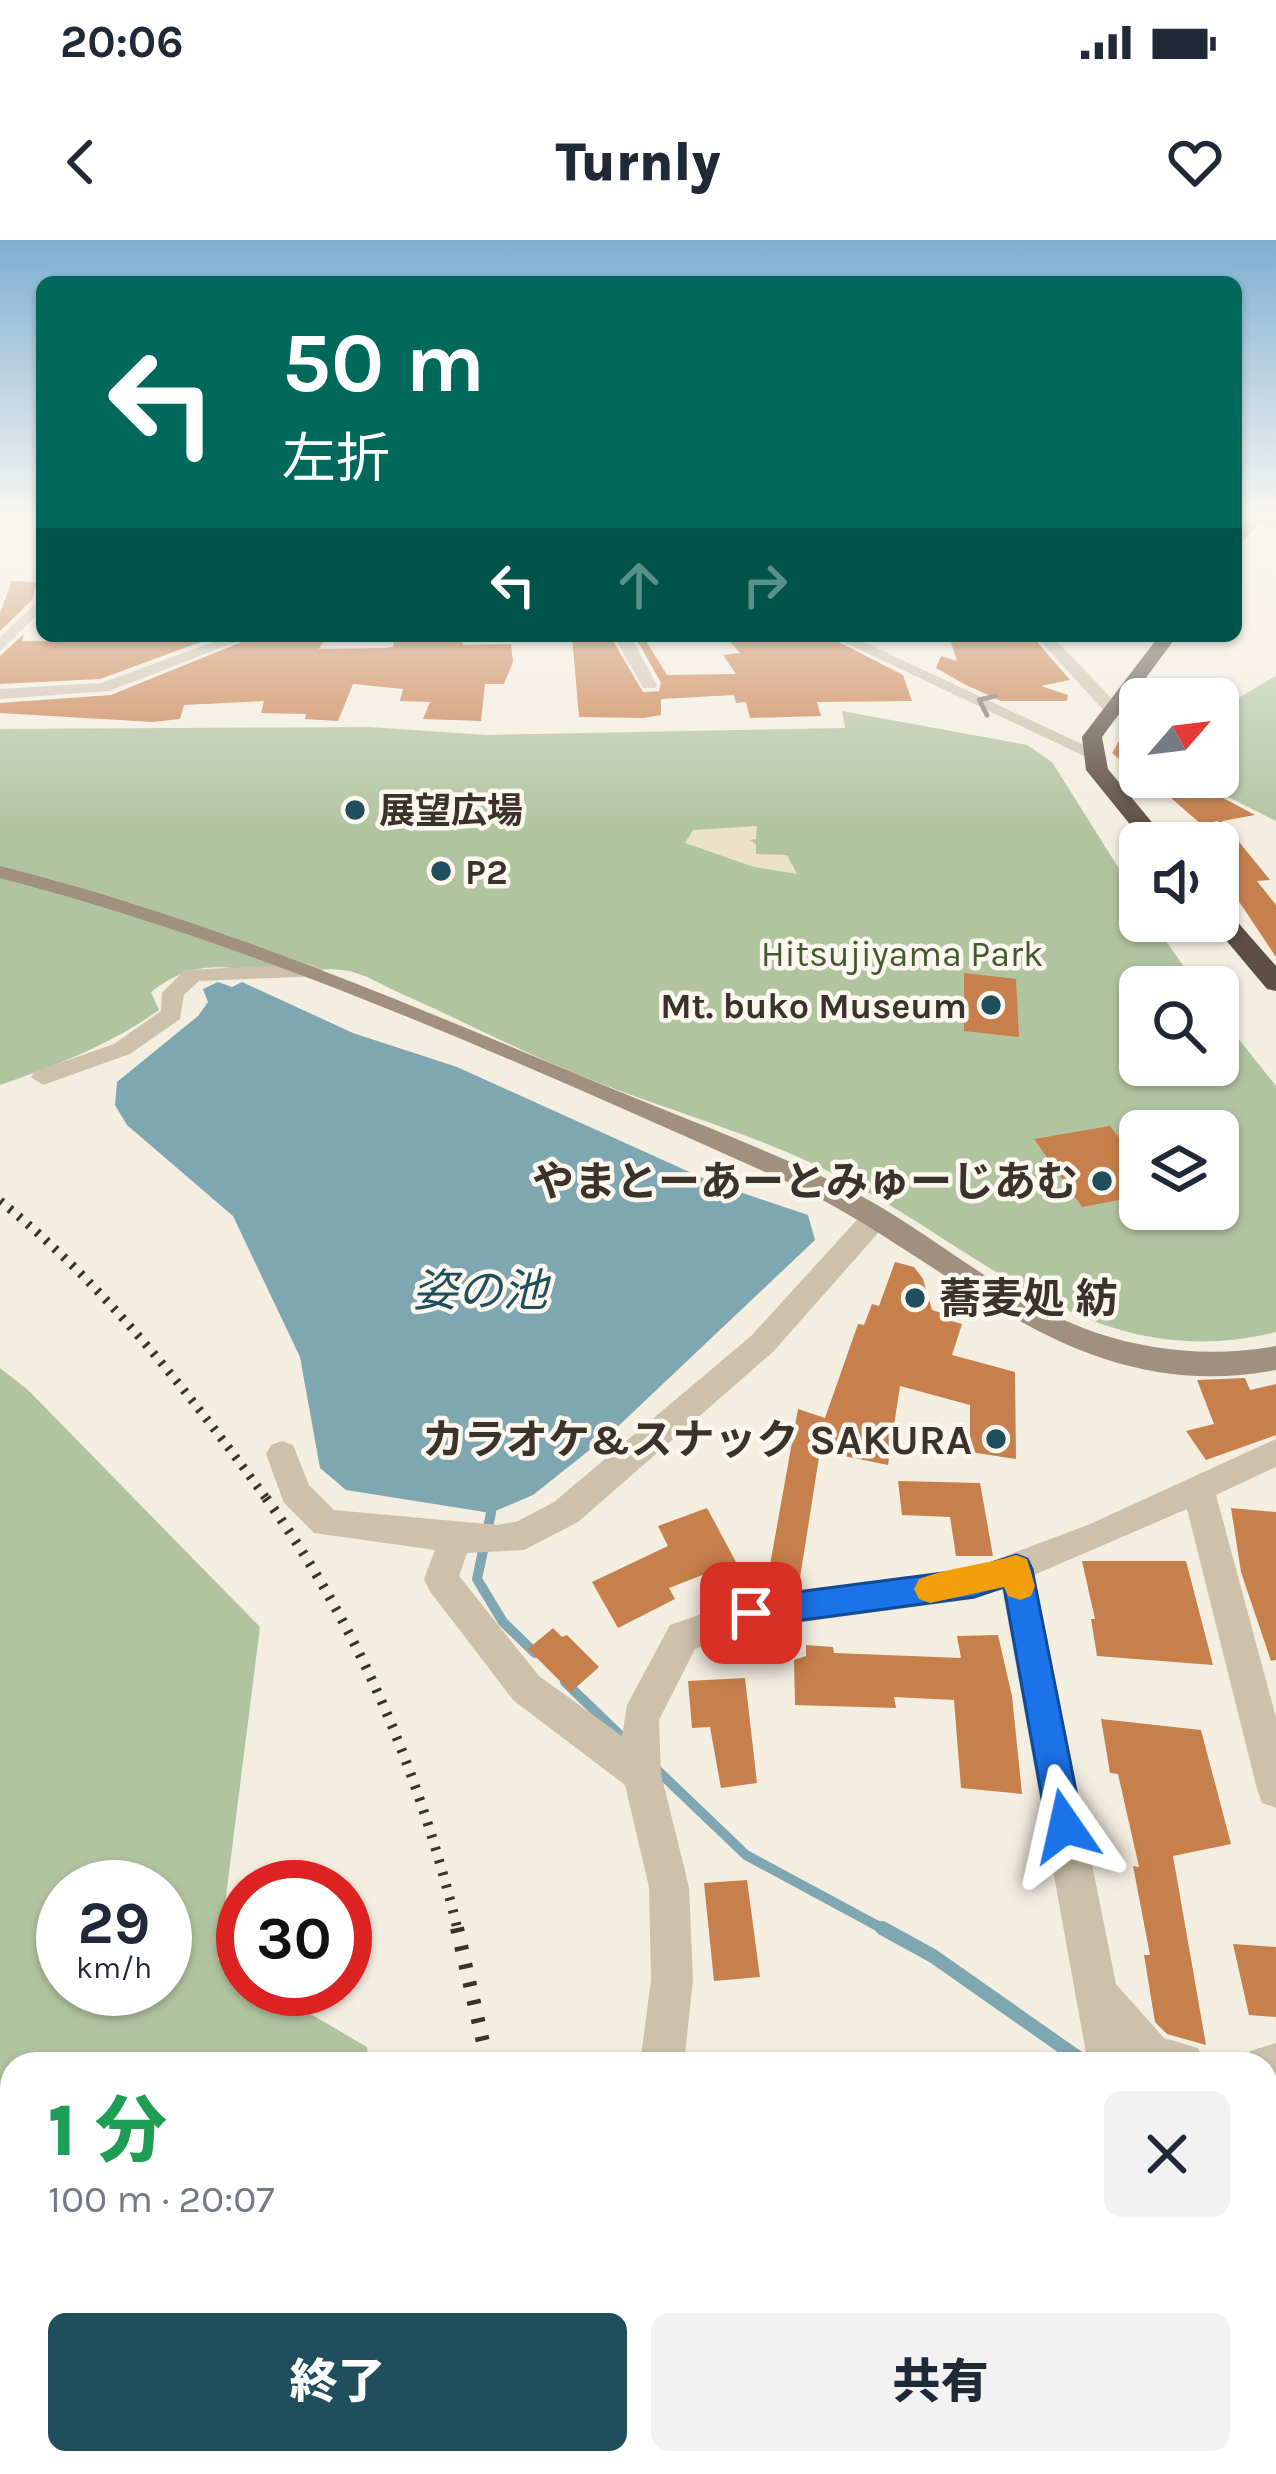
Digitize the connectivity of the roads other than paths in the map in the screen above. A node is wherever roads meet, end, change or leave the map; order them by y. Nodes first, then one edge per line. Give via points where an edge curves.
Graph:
1 (36, 636) edge
2 (3, 640) edge
3 (228, 642) edge
4 (625, 642) edge
5 (852, 642) edge
6 (1050, 642) edge
7 (1163, 642) edge
8 (649, 685) dead end
9 (0, 694) edge
10 (1111, 708) junction
11 (1092, 753) junction
12 (1139, 822) edge
13 (0, 872) edge
14 (1239, 935) edge
15 (1266, 961) edge
16 (313, 971) junction
17 (1276, 983) edge
18 (43, 1077) dead end
19 (876, 1217) junction
20 (1276, 1358) edge
21 (1276, 1452) edge
22 (282, 1454) dead end
23 (1198, 1489) junction
24 (456, 1538) junction
25 (1016, 1569) junction
26 (642, 1774) junction
27 (1276, 1789) edge
28 (1098, 1996) junction
29 (663, 2052) edge
30 (1108, 2052) edge
31 (1147, 2052) edge

1 - 2 street
3 - 9 street via 103,688
4 - 8 street
11 -> 5 street
6 - 10 street
7 - 10 highway
10 - 11 highway via 1092,737
11 - 12 highway
13 - 16 street
14 - 15 highway
15 - 17 highway
16 - 18 street via 193,975 173,993 172,1014 122,1048
16 - 19 street
19 - 20 street via 1009,1304 1085,1341 1204,1362
19 - 24 street via 762,1344 566,1512 524,1535
21 - 23 street
22 - 24 street via 296,1493 326,1523
23 - 25 street
23 - 27 street
24 - 26 street via 441,1579 494,1651 526,1688
25 - 26 street via 974,1583 751,1613 683,1637 640,1718
25 - 28 street
26 - 29 street via 669,1887 672,1980
28 - 30 street
28 - 31 street

